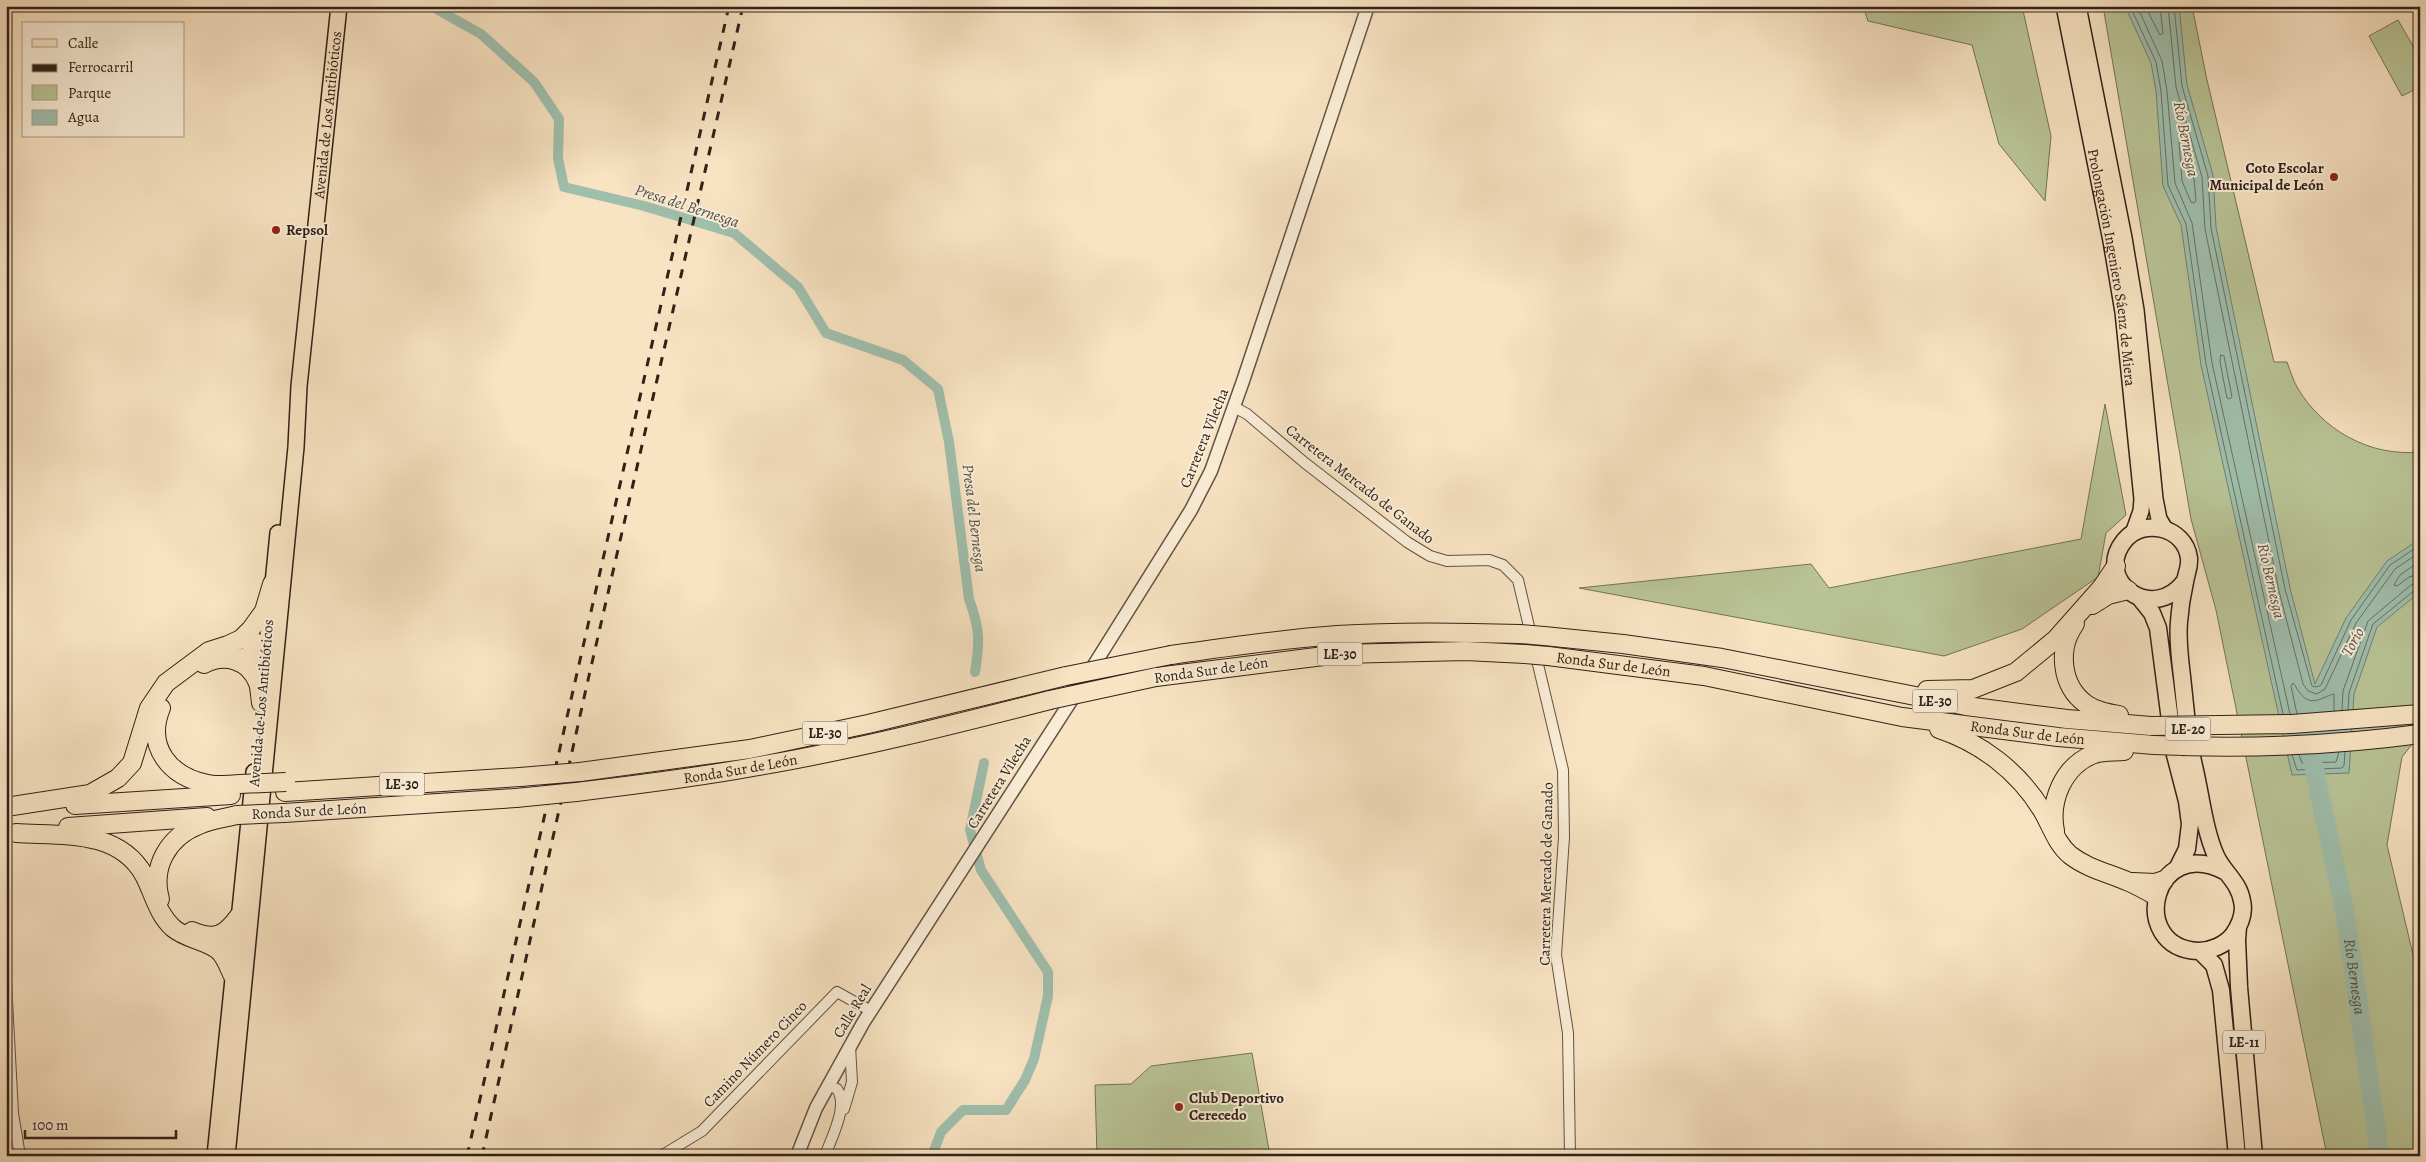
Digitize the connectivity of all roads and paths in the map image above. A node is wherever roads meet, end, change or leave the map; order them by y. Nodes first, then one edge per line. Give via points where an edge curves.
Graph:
1 (339, 6) edge
2 (1368, 6) edge
3 (2064, 6) edge
4 (2078, 6) edge
5 (298, 401) junction
6 (1234, 407) junction
7 (2165, 529) junction
8 (2134, 531) junction
9 (287, 543) junction
10 (2116, 566) junction
11 (2185, 581) junction
12 (272, 584) junction
13 (2134, 594) junction
14 (240, 639) junction
15 (266, 647) junction
16 (1722, 658) junction
17 (236, 660) junction
18 (261, 703) junction
19 (2420, 714) edge
20 (1902, 718) junction
21 (2151, 722) junction
22 (2420, 734) edge
23 (2154, 745) junction
24 (267, 752) junction
25 (239, 790) junction
26 (262, 800) junction
27 (6, 807) edge
28 (6, 812) edge
29 (237, 815) junction
30 (11, 834) edge
31 (2057, 838) junction
32 (2226, 872) junction
33 (2171, 874) junction
34 (2128, 882) junction
35 (949, 890) joint
36 (2156, 896) junction
37 (239, 916) junction
38 (2238, 927) junction
39 (218, 943) junction
40 (236, 947) junction
41 (2200, 951) junction
42 (233, 976) junction
43 (6, 981) edge
44 (7, 1000) edge
45 (871, 1011) junction
46 (850, 1046) junction
47 (836, 1070) junction
48 (852, 1082) junction
49 (828, 1085) junction
50 (232, 1106) junction
51 (838, 1118) junction
52 (20, 1156) edge
53 (215, 1156) edge
54 (226, 1156) edge
55 (661, 1156) edge
56 (797, 1156) edge
57 (825, 1156) edge
58 (1570, 1156) edge
59 (2237, 1156) edge
60 (2254, 1156) edge

1 - 5 main road, Avenida de Los Antibióticos
2 - 6 street, Carretera Vilecha
3 - 8 main road, Prolongación Ingeniero Sáenz de Miera via 2123,312 2142,499
4 - 7 main road, Prolongación Ingeniero Sáenz de Miera via 2126,247 2143,372 2155,499 2159,519
5 - 9 main road, Avenida de Los Antibióticos
5 - 12 main road, Avenida de Los Antibióticos
6 - 35 street, Carretera Vilecha via 1211,471 1191,510
6 - 58 street, Carretera Mercado de Ganado via 1406,542 1430,556 1447,561 1489,560 1503,565 1518,580 1563,770 1564,837 1556,955 1568,1033
7 - 8 highway via 2145,527
7 - 11 highway via 2177,536 2184,546 2188,557
8 - 10 highway via 2121,546
9 - 15 main road via 273,635
9 - 24 main road, Avenida de Los Antibióticos
10 - 13 highway via 2117,574
10 - 16 highway via 2102,587 2042,652 2016,672 1973,689 1919,690 1776,662
11 - 13 highway via 2170,595 2150,600
11 - 32 highway, LE-20 via 2179,645 2188,734 2210,838
12 - 14 highway via 264,611
12 - 15 main road, Avenida de Los Antibióticos
13 - 21 highway via 2120,590 2101,598 2078,619 2067,640 2064,667 2070,684 2086,704 2103,712
13 - 33 highway, LE-20 via 2152,613 2158,628 2174,751 2187,801 2190,835 2187,849
14 - 15 highway
14 - 27 highway via 209,650 166,684 149,708 132,763 118,778 90,794
15 - 17 highway
15 - 18 main road, Avenida de Los Antibióticos
15 - 24 main road via 270,655 265,720
16 - 21 highway, Ronda Sur de León / LE-30 via 1966,706 2067,719
16 - 25 highway, Ronda Sur de León / LE-30, bridge via 1520,634 1338,635 1171,655 750,749 520,777 305,790 286,787
17 - 18 highway via 250,670 258,683
17 - 25 highway via 223,658 206,662 183,678 167,695 155,728 159,749 169,767 188,779
18 - 37 main road, Avenida de Los Antibióticos
19 - 21 highway, Ronda Sur de León / LE-30, bridge via 2292,724
20 - 23 highway, Ronda Sur de León / LE-30
20 - 29 highway, Ronda Sur de León / LE-30, bridge via 1704,676 1548,656 1466,652 1340,654 1156,677 871,744 670,781 516,798
20 - 31 highway via 1969,742 2015,774 2042,810
22 - 23 highway, Ronda Sur de León / LE-30, bridge via 2308,746 2207,748
23 - 31 highway via 2093,754 2065,776 2053,811
24 - 26 main road, Avenida de Los Antibióticos
25 - 28 highway, Ronda Sur de León / LE-30
26 - 40 main road via 254,832 242,933
26 - 50 main road, Avenida de Los Antibióticos
29 - 30 highway, Ronda Sur de León / LE-30 via 55,827
29 - 39 highway via 199,824 176,838 160,859 156,880 159,899 172,918
30 - 39 highway via 85,836 117,848 134,861 162,916 176,930
31 - 34 highway via 2080,862
32 - 33 highway via 2202,863 2189,864
32 - 38 highway, LE-11 via 2234,880 2243,903
33 - 34 highway via 2155,883
33 - 36 highway
34 - 36 highway
35 - 45 street, Calle Real
36 - 41 highway via 2155,908 2161,930 2182,948
37 - 39 highway
37 - 40 main road, Avenida de Los Antibióticos
38 - 41 highway via 2222,944
38 - 60 highway, LE-11 via 2239,988
39 - 40 highway via 228,939
39 - 42 highway
40 - 42 main road, Avenida de Los Antibióticos
40 - 50 main road via 239,965 229,1080
41 - 59 highway, LE-11 via 2214,965 2221,990
42 - 53 main road, Avenida de Los Antibióticos
43 - 44 street
44 - 52 street via 13,1113
45 - 46 street, Calle Real
45 - 55 street, Camino Número Cinco via 837,992 702,1131
46 - 47 street, Calle Real
46 - 48 street
47 - 48 street
47 - 49 street, Calle Real
48 - 51 street
49 - 51 street via 834,1086 841,1097
49 - 56 street, Calle Real
50 - 54 main road, Avenida de Los Antibióticos
51 - 57 street

